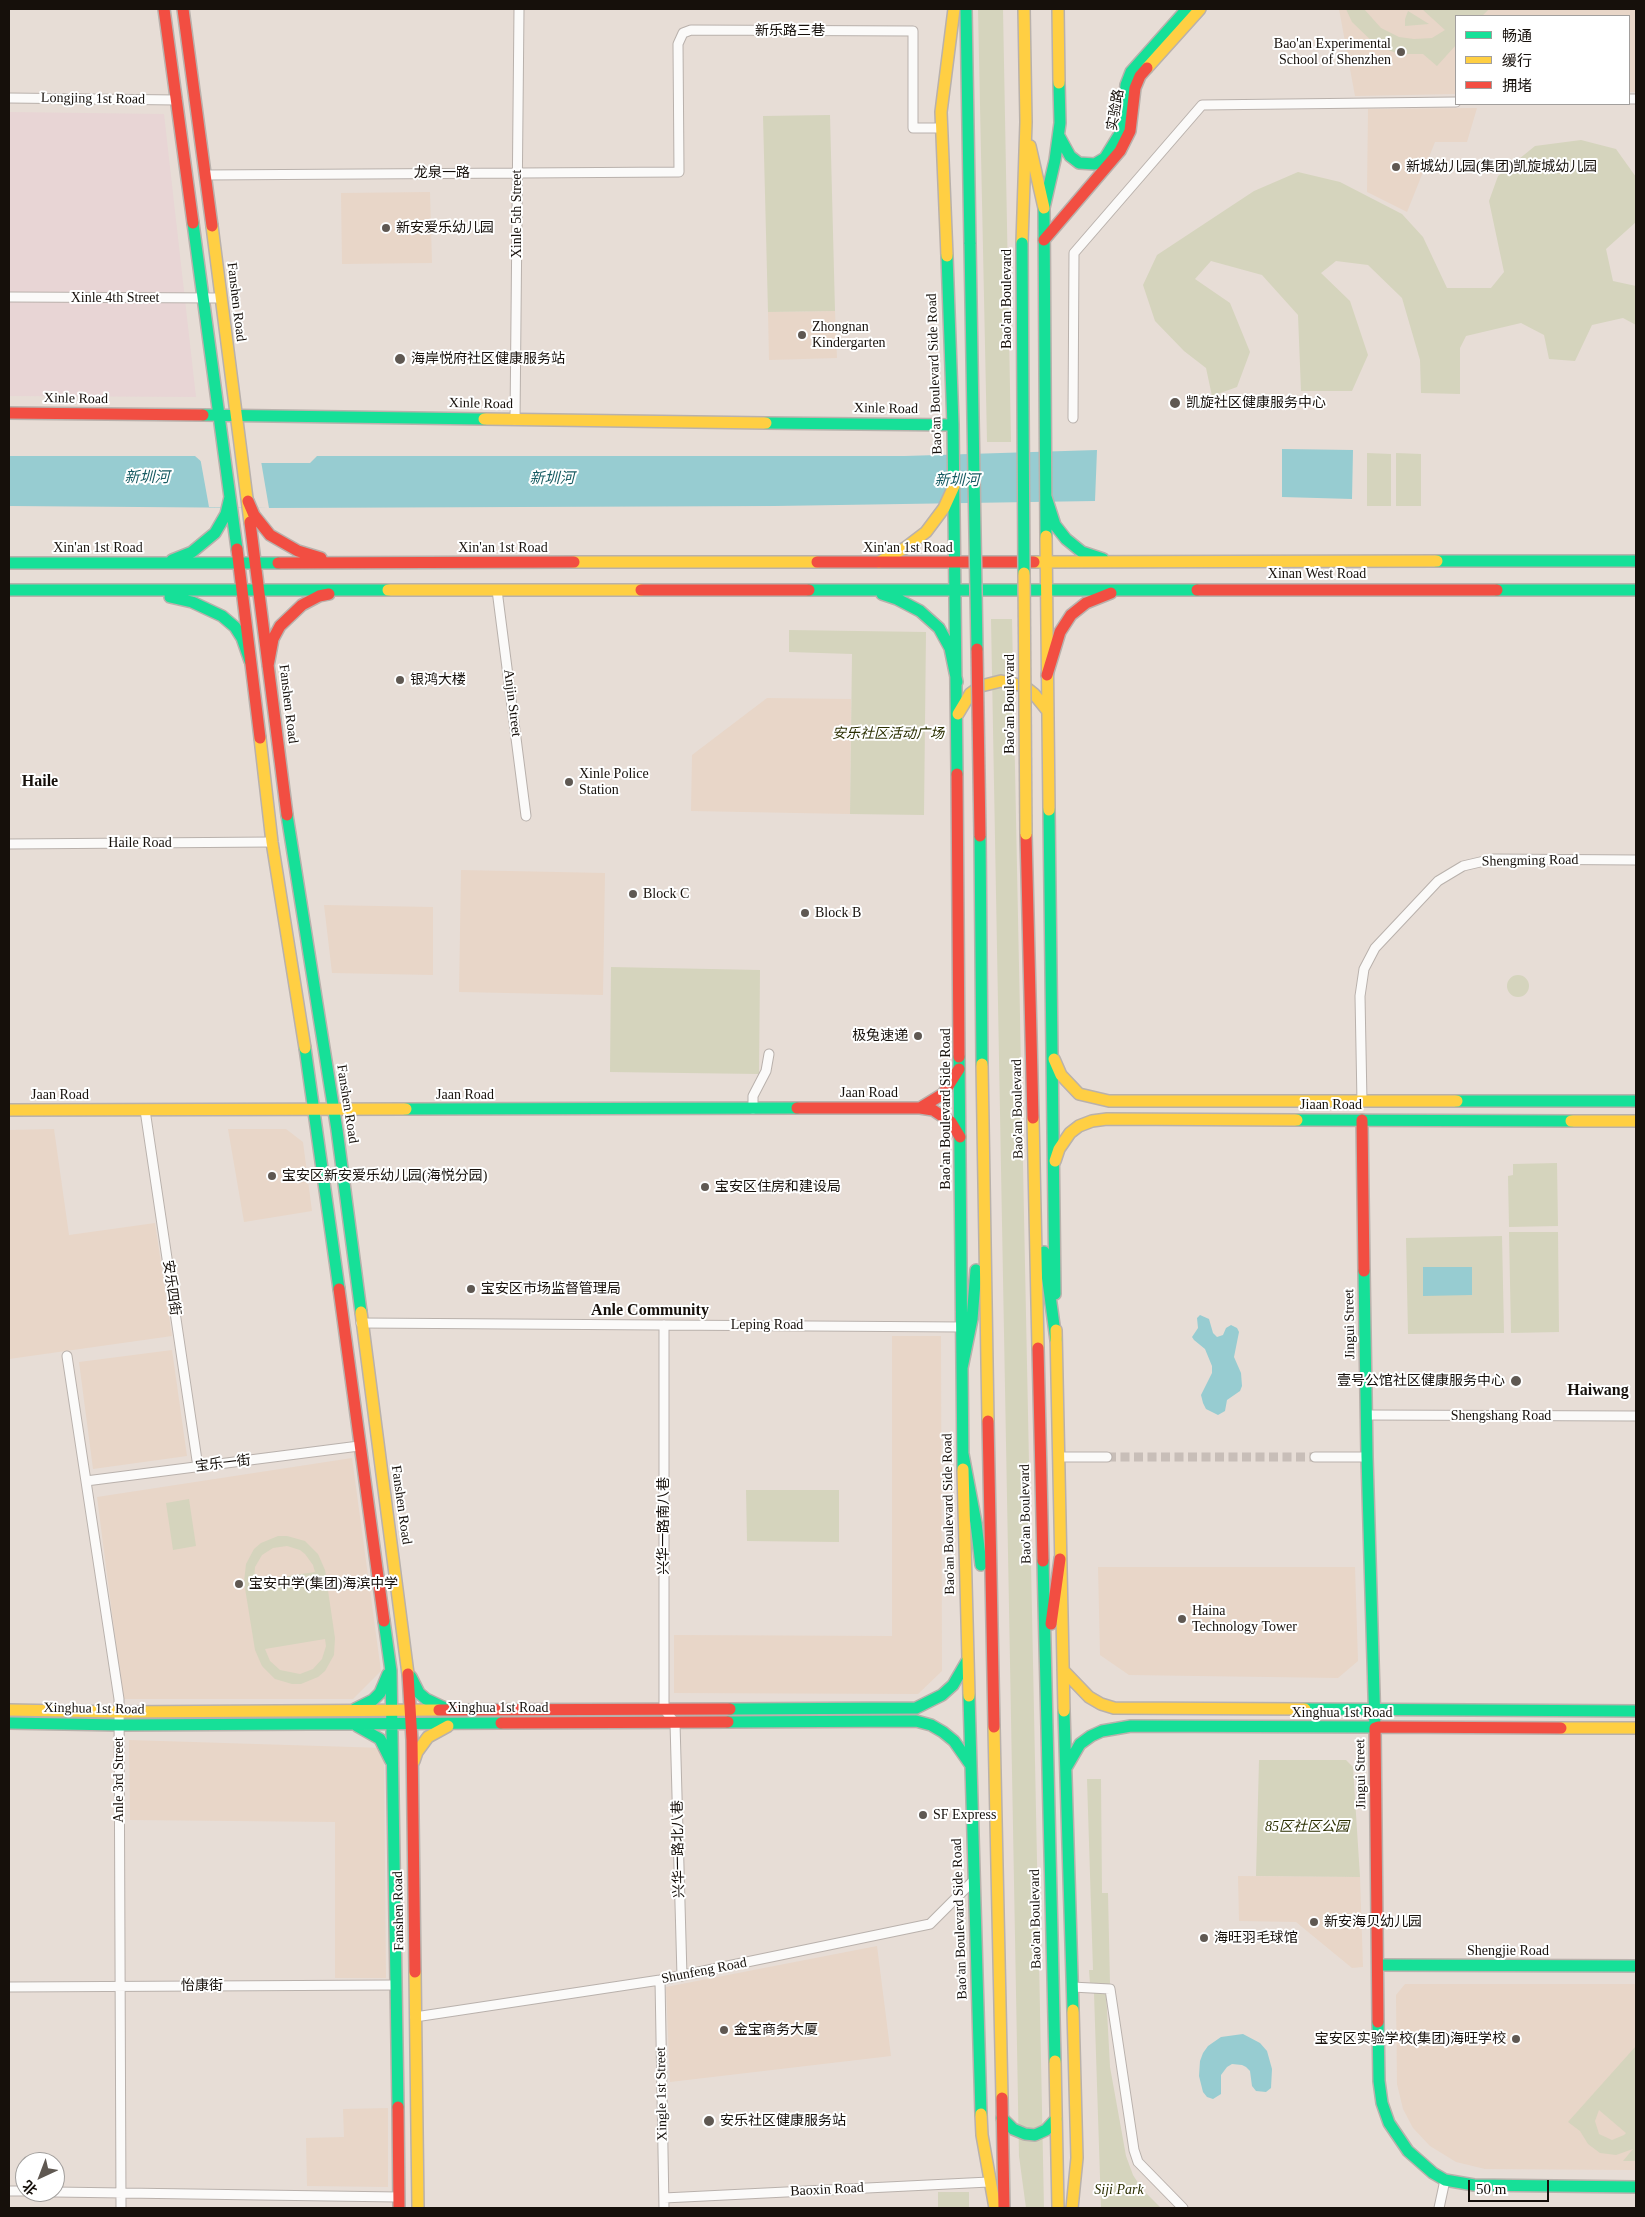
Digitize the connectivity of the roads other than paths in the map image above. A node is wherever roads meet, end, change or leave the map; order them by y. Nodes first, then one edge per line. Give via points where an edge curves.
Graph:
1 (164, 9) edge
2 (183, 9) edge
3 (519, 9) edge
4 (954, 9) edge
5 (966, 9) edge
6 (1024, 9) edge
7 (1058, 9) edge
8 (1187, 9) edge
9 (1200, 9) edge
10 (9, 98) edge
11 (177, 100) junction
12 (1455, 102) edge
13 (1026, 122) junction
14 (941, 128) junction
15 (1059, 136) junction
16 (679, 172) joint
17 (517, 173) junction
18 (204, 175) junction
19 (1044, 208) junction
20 (1044, 240) junction
21 (9, 297) edge
22 (203, 298) junction
23 (221, 298) junction
24 (9, 413) edge
25 (219, 416) junction
26 (1073, 418) dead end
27 (515, 420) junction
28 (237, 422) junction
29 (953, 425) junction
30 (954, 486) junction
31 (230, 497) junction
32 (1046, 497) junction
33 (257, 526) junction
34 (1636, 561) edge
35 (9, 563) edge
36 (160, 563) junction
37 (239, 563) junction
38 (256, 563) junction
39 (347, 563) junction
40 (875, 563) junction
41 (955, 563) junction
42 (1046, 563) junction
43 (1129, 563) junction
44 (1133, 589) junction
45 (9, 590) edge
46 (144, 590) junction
47 (497, 590) junction
48 (869, 590) junction
49 (956, 590) junction
50 (1046, 590) junction
51 (1636, 590) edge
52 (242, 591) junction
53 (259, 591) junction
54 (347, 591) junction
55 (250, 661) junction
56 (268, 666) junction
57 (1047, 674) junction
58 (957, 682) junction
59 (1047, 710) junction
60 (957, 716) junction
61 (526, 816) dead end
62 (272, 842) junction
63 (9, 844) edge
64 (1636, 860) edge
65 (1051, 1053) junction
66 (769, 1054) dead end
67 (960, 1066) junction
68 (1279, 1101) junction
69 (1636, 1101) edge
70 (1362, 1102) junction
71 (920, 1108) junction
72 (314, 1109) junction
73 (753, 1109) junction
74 (9, 1110) edge
75 (145, 1110) junction
76 (334, 1110) junction
77 (1280, 1120) junction
78 (1362, 1120) junction
79 (1636, 1121) edge
80 (961, 1140) junction
81 (1053, 1168) junction
82 (1034, 1183) junction
83 (983, 1184) junction
84 (361, 1323) junction
85 (664, 1325) junction
86 (962, 1326) junction
87 (1056, 1340) junction
88 (67, 1356) dead end
89 (962, 1368) junction
90 (1366, 1415) junction
91 (1636, 1416) edge
92 (360, 1446) junction
93 (962, 1454) junction
94 (1059, 1457) junction
95 (1107, 1457) tunnel mouth
96 (1315, 1457) tunnel mouth
97 (1367, 1457) junction
98 (198, 1467) junction
99 (86, 1481) junction
100 (1060, 1559) junction
101 (406, 1655) junction
102 (389, 1658) junction
103 (991, 1659) junction
104 (967, 1661) junction
105 (1063, 1670) junction
106 (1045, 1673) junction
107 (664, 1709) junction
108 (9, 1710) edge
109 (463, 1710) junction
110 (1375, 1710) junction
111 (352, 1711) junction
112 (392, 1711) junction
113 (410, 1711) junction
114 (1636, 1711) edge
115 (119, 1712) junction
116 (9, 1722) edge
117 (675, 1722) junction
118 (339, 1724) junction
119 (392, 1724) junction
120 (411, 1724) junction
121 (462, 1724) junction
122 (119, 1725) junction
123 (1375, 1728) junction
124 (1636, 1728) edge
125 (970, 1764) junction
126 (1066, 1769) junction
127 (412, 1772) junction
128 (393, 1774) junction
129 (974, 1880) junction
130 (1379, 1965) junction
131 (1636, 1966) edge
132 (682, 1976) junction
133 (660, 1980) junction
134 (396, 1985) junction
135 (9, 1986) edge
136 (120, 1986) junction
137 (1072, 1987) junction
138 (415, 2017) junction
139 (1002, 2118) junction
140 (1056, 2119) junction
141 (1445, 2180) junction
142 (989, 2182) junction
143 (1636, 2188) edge
144 (65, 2192) edge
145 (121, 2193) junction
146 (664, 2198) junction
147 (398, 2203) edge
148 (121, 2208) edge
149 (418, 2208) edge
150 (664, 2208) edge
151 (995, 2208) edge
152 (1004, 2208) edge
153 (1058, 2208) edge
154 (1072, 2208) edge
155 (1183, 2208) edge
156 (1439, 2208) edge

1 - 11 main road, Fanshen Road
2 - 18 main road, Fanshen Road
3 - 17 street, Xinle 5th Street
4 - 14 main road, Bao'an Boulevard Side Road via 943,84
5 - 83 main road, bridge
6 - 13 main road, Bao'an Boulevard
7 - 15 main road
8 - 15 main road, 实验路 via 1131,72 1126,85 1120,132 1105,158 1096,164 1079,163 1070,156
9 - 20 main road, 实验路 via 1140,76 1135,88 1130,131 1120,151
10 - 11 street, Longjing 1st Road
11 - 22 main road, Fanshen Road
12 - 26 street via 1202,105 1074,253
13 - 19 main road
13 - 82 main road, Bao'an Boulevard, bridge via 1022,243 1026,834
14 - 16 street, 新乐路三巷 via 913,128 913,31 691,30 683,33 678,44
14 - 29 main road, Bao'an Boulevard Side Road
15 - 19 main road
16 - 17 street, 龙泉一路
17 - 18 street, 龙泉一路
17 - 27 street, Xinle 5th Street
18 - 23 main road, Fanshen Road
19 - 20 main road
20 - 32 main road
21 - 22 street, Xinle 4th Street
22 - 23 street, Xinle 4th Street
22 - 25 main road, Fanshen Road
23 - 28 main road, Fanshen Road
24 - 25 main road, Xinle Road
25 - 28 main road, Xinle Road
25 - 31 main road, Fanshen Road
27 - 28 main road, Xinle Road
27 - 29 main road, Xinle Road
28 - 33 main road, Fanshen Road via 248,501
29 - 30 main road, Bao'an Boulevard Side Road
30 - 40 main road via 941,513 917,540
30 - 41 main road, Bao'an Boulevard Side Road
31 - 36 main road via 221,524 204,543 192,552
31 - 37 main road, Fanshen Road
32 - 42 main road
32 - 43 main road via 1055,525 1074,546 1093,557
33 - 38 main road, Fanshen Road
33 - 39 main road via 298,551
34 - 43 main road, Xinan West Road
35 - 36 main road, Xin'an 1st Road
36 - 37 main road, Xin'an 1st Road
37 - 38 main road, Xin'an 1st Road
37 - 52 main road, Fanshen Road
38 - 39 main road, Xin'an 1st Road
38 - 53 main road, Fanshen Road
39 - 40 main road, Xin'an 1st Road
40 - 41 main road, Xin'an 1st Road
41 - 42 main road, Xin'an 1st Road
41 - 49 main road, Bao'an Boulevard Side Road
42 - 43 main road, Xinan West Road
42 - 50 main road
44 - 50 main road, Xinan West Road
44 - 51 main road, Xinan West Road
44 - 57 main road via 1106,594 1086,603 1071,615 1058,638
45 - 46 main road
46 - 52 main road
46 - 55 main road via 192,602 222,616 238,633
47 - 48 main road
47 - 54 main road
47 - 61 street, Anjin Street
48 - 49 main road
48 - 58 main road via 910,604 933,622 946,638
49 - 50 main road, Xinan West Road
49 - 58 main road, Bao'an Boulevard Side Road
50 - 57 main road
52 - 53 main road
52 - 55 main road, Fanshen Road
53 - 54 main road
53 - 56 main road, Fanshen Road
54 - 56 main road via 319,596 290,616 273,639
55 - 62 main road, Fanshen Road
56 - 76 main road, Fanshen Road via 287,816
57 - 59 main road
58 - 60 main road, Bao'an Boulevard Side Road
59 - 60 main road via 1024,686 1001,681 981,686 970,694
59 - 65 main road
60 - 67 main road, Bao'an Boulevard Side Road
62 - 63 street, Haile Road
62 - 72 main road, Fanshen Road
64 - 70 street, Shengming Road via 1493,859 1464,866 1438,881 1381,940 1364,969 1360,996
65 - 68 main road, Jiaan Road via 1070,1086 1079,1094 1093,1098 1109,1101
65 - 81 main road
66 - 73 street via 766,1071 752,1096
67 - 71 main road via 943,1094
67 - 80 main road, Bao'an Boulevard Side Road
68 - 70 main road, Jiaan Road
68 - 77 main road via 1272,1104 1270,1112 1272,1117
69 - 70 main road, Jiaan Road
71 - 73 main road, Jaan Road
71 - 80 main road via 933,1110 951,1122
72 - 75 main road, Jaan Road
72 - 76 main road, Jaan Road
72 - 92 main road, Fanshen Road
73 - 76 main road, Jaan Road
74 - 75 main road, Jaan Road
75 - 98 street, 安乐四街
76 - 84 main road, Fanshen Road
77 - 78 main road, Jiaan Road
77 - 81 main road, Jiaan Road via 1092,1120 1070,1133 1059,1149
78 - 79 main road, Jiaan Road
78 - 90 main road, Jingui Street
80 - 86 main road, Bao'an Boulevard Side Road
81 - 87 main road
82 - 87 main road
82 - 106 main road, Bao'an Boulevard
83 - 89 main road via 972,1319
83 - 103 main road
84 - 85 street, Leping Road
84 - 101 main road, Fanshen Road
85 - 86 street, Leping Road
85 - 107 street, 兴华一路南八巷
86 - 89 main road, Bao'an Boulevard Side Road
87 - 94 main road
88 - 99 street, Anle 3rd Street
89 - 93 main road, Bao'an Boulevard Side Road
90 - 91 street, Shengshang Road
90 - 97 main road, Jingui Street
92 - 98 street, 宝乐一街
92 - 102 main road, Fanshen Road
93 - 103 main road via 976,1523
93 - 104 main road, Bao'an Boulevard Side Road
94 - 95 street
94 - 100 main road
96 - 97 street
97 - 110 main road, Jingui Street
98 - 99 street, 宝乐一街
99 - 115 street, Anle 3rd Street
100 - 105 main road
100 - 106 main road
101 - 109 main road via 411,1677 420,1693 442,1708
101 - 113 main road, Fanshen Road
102 - 111 main road via 388,1676 380,1693
102 - 112 main road, Fanshen Road
103 - 139 main road
104 - 107 main road, Xinghua 1st Road via 961,1674 942,1695 916,1708
104 - 125 main road, Bao'an Boulevard Side Road
105 - 110 main road, Xinghua 1st Road via 1089,1698 1114,1708
105 - 126 main road
106 - 140 main road, Bao'an Boulevard
107 - 109 main road, Xinghua 1st Road
107 - 117 street
108 - 115 main road, Xinghua 1st Road
109 - 113 main road, Xinghua 1st Road
110 - 114 main road, Xinghua 1st Road
110 - 123 main road, Jingui Street
111 - 112 main road, Xinghua 1st Road
111 - 115 main road, Xinghua 1st Road
112 - 113 main road, Xinghua 1st Road
112 - 119 main road, Fanshen Road
113 - 120 main road, Fanshen Road
115 - 122 street, Anle 3rd Street
116 - 122 main road, Xinghua 1st Road
117 - 121 main road, Xinghua 1st Road
117 - 125 main road, Xinghua 1st Road via 916,1721 943,1732 954,1741
117 - 132 street, 兴华一路北八巷
118 - 119 main road, Xinghua 1st Road
118 - 122 main road, Xinghua 1st Road
118 - 128 main road via 366,1729 380,1740 389,1755
119 - 120 main road, Xinghua 1st Road
119 - 128 main road, Fanshen Road
120 - 121 main road, Xinghua 1st Road
120 - 127 main road, Fanshen Road
121 - 127 main road via 443,1728 428,1737 417,1752
122 - 136 street, Anle 3rd Street
123 - 124 main road, Xinghua 1st Road
123 - 126 main road, Xinghua 1st Road via 1114,1728 1090,1736 1080,1744
123 - 130 main road, Jingui Street
125 - 129 main road, Bao'an Boulevard Side Road
126 - 137 main road
127 - 138 main road, Fanshen Road
128 - 134 main road, Fanshen Road
129 - 132 street, Shunfeng Road via 930,1924
129 - 142 main road, Bao'an Boulevard Side Road via 982,2135
130 - 131 main road, Shengjie Road
130 - 141 main road, Jingui Street via 1379,2081 1382,2103 1389,2123 1408,2151
132 - 133 street, Shunfeng Road
133 - 138 street, Shunfeng Road
133 - 146 street, Xingle 1st Street
134 - 136 street, 怡康街
134 - 147 main road, Fanshen Road
135 - 136 street, 怡康街
136 - 145 street, Anle 3rd Street
137 - 154 main road via 1076,2158
137 - 155 street via 1110,1989 1138,2162
138 - 149 main road, Fanshen Road
139 - 140 main road via 1013,2129 1035,2135 1046,2130
139 - 152 main road
140 - 153 main road, Bao'an Boulevard
141 - 143 main road, Jingui Street via 1474,2185
141 - 156 street
142 - 146 street, Baoxin Road
142 - 151 main road, Bao'an Boulevard Side Road
144 - 145 street
145 - 147 street
145 - 148 street, Anle 3rd Street
146 - 150 street, Xingle 1st Street

